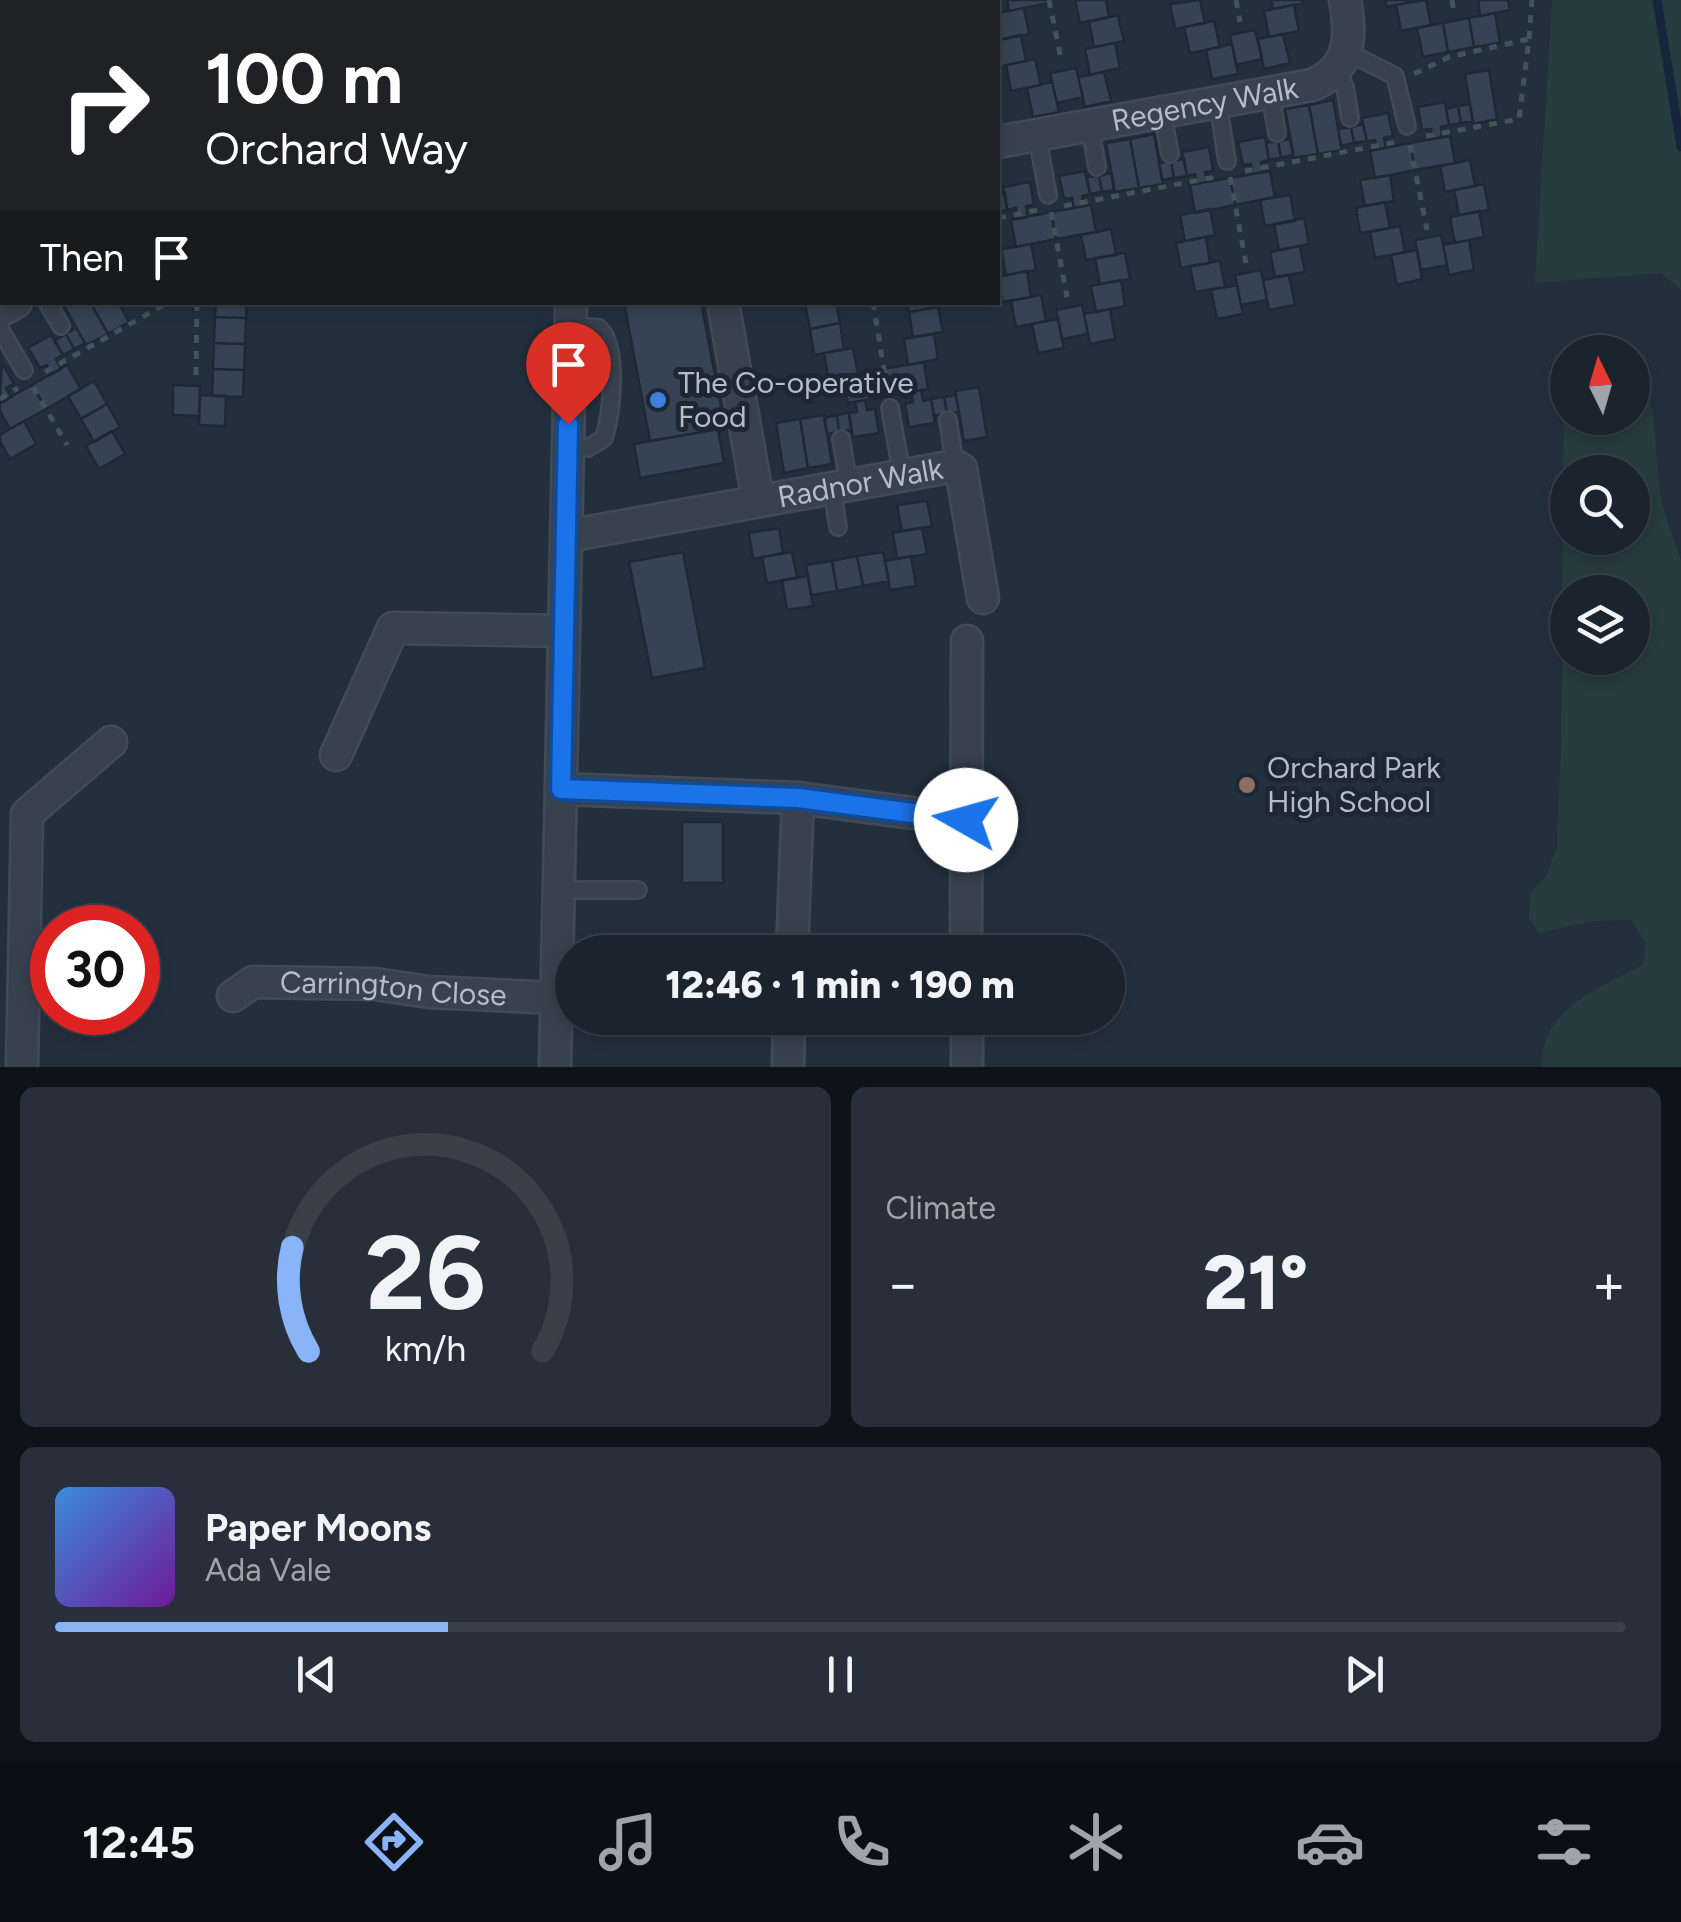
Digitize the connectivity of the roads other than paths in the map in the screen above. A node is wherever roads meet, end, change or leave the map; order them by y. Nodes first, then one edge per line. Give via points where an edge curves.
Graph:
1 (1345, 0) edge
2 (1342, 61) junction
3 (1270, 92) junction
4 (1218, 102) junction
5 (1162, 112) junction
6 (1350, 118) dead end
7 (1090, 126) junction
8 (1407, 126) dead end
9 (1277, 133) dead end
10 (1037, 135) junction
11 (1000, 142) edge
12 (1170, 154) dead end
13 (1097, 168) dead end
14 (1229, 170) road end
15 (1048, 195) dead end
16 (49, 305) edge
17 (723, 305) edge
18 (571, 314) edge
19 (60, 326) dead end
20 (0, 329) edge
21 (27, 375) road end
22 (889, 402) road end
23 (948, 420) dead end
24 (840, 439) dead end
25 (568, 448) junction
26 (958, 468) junction
27 (902, 475) junction
28 (840, 486) junction
29 (758, 500) junction
30 (838, 527) dead end
31 (567, 536) junction
32 (984, 598) dead end
33 (564, 631) junction
34 (967, 641) dead end
35 (111, 742) dead end
36 (336, 755) dead end
37 (561, 789) junction
38 (798, 798) junction
39 (966, 820) junction
40 (558, 890) junction
41 (638, 890) dead end
42 (557, 935) edge
43 (793, 935) edge
44 (966, 935) edge
45 (233, 996) dead end
46 (555, 998) edge
47 (555, 1035) edge
48 (789, 1035) edge
49 (966, 1035) edge
50 (22, 1067) edge
51 (555, 1067) edge
52 (788, 1067) edge
53 (967, 1067) edge

1 - 2 street via 1349,32
2 - 3 street, Regency Walk via 1312,85
2 - 6 lane
2 - 8 lane via 1389,71 1398,82
3 - 4 street, Regency Walk
3 - 9 lane
4 - 5 street, Regency Walk
4 - 14 lane
5 - 7 street, Regency Walk
5 - 12 lane
7 - 10 street, Regency Walk
7 - 13 lane
10 - 11 street, Regency Walk
10 - 15 lane
16 - 19 lane
17 - 29 street, Radnor Walk
18 - 25 street
18 - 25 lane via 607,335 610,407 604,438 588,448
20 - 21 lane
22 - 27 lane
23 - 26 lane
24 - 28 lane
25 - 31 street
26 - 27 street, Radnor Walk
26 - 32 street
27 - 28 street, Radnor Walk
28 - 29 street, Radnor Walk
28 - 30 lane
29 - 31 street, Radnor Walk
31 - 33 street
33 - 36 street via 393,628
33 - 37 street
34 - 39 street
35 - 50 street via 27,814
37 - 38 street
37 - 40 street
38 - 39 street
38 - 43 street
39 - 44 street
40 - 41 lane
40 - 42 street
45 - 46 street, Carrington Close via 252,982
47 - 51 street
48 - 52 street
49 - 53 street

